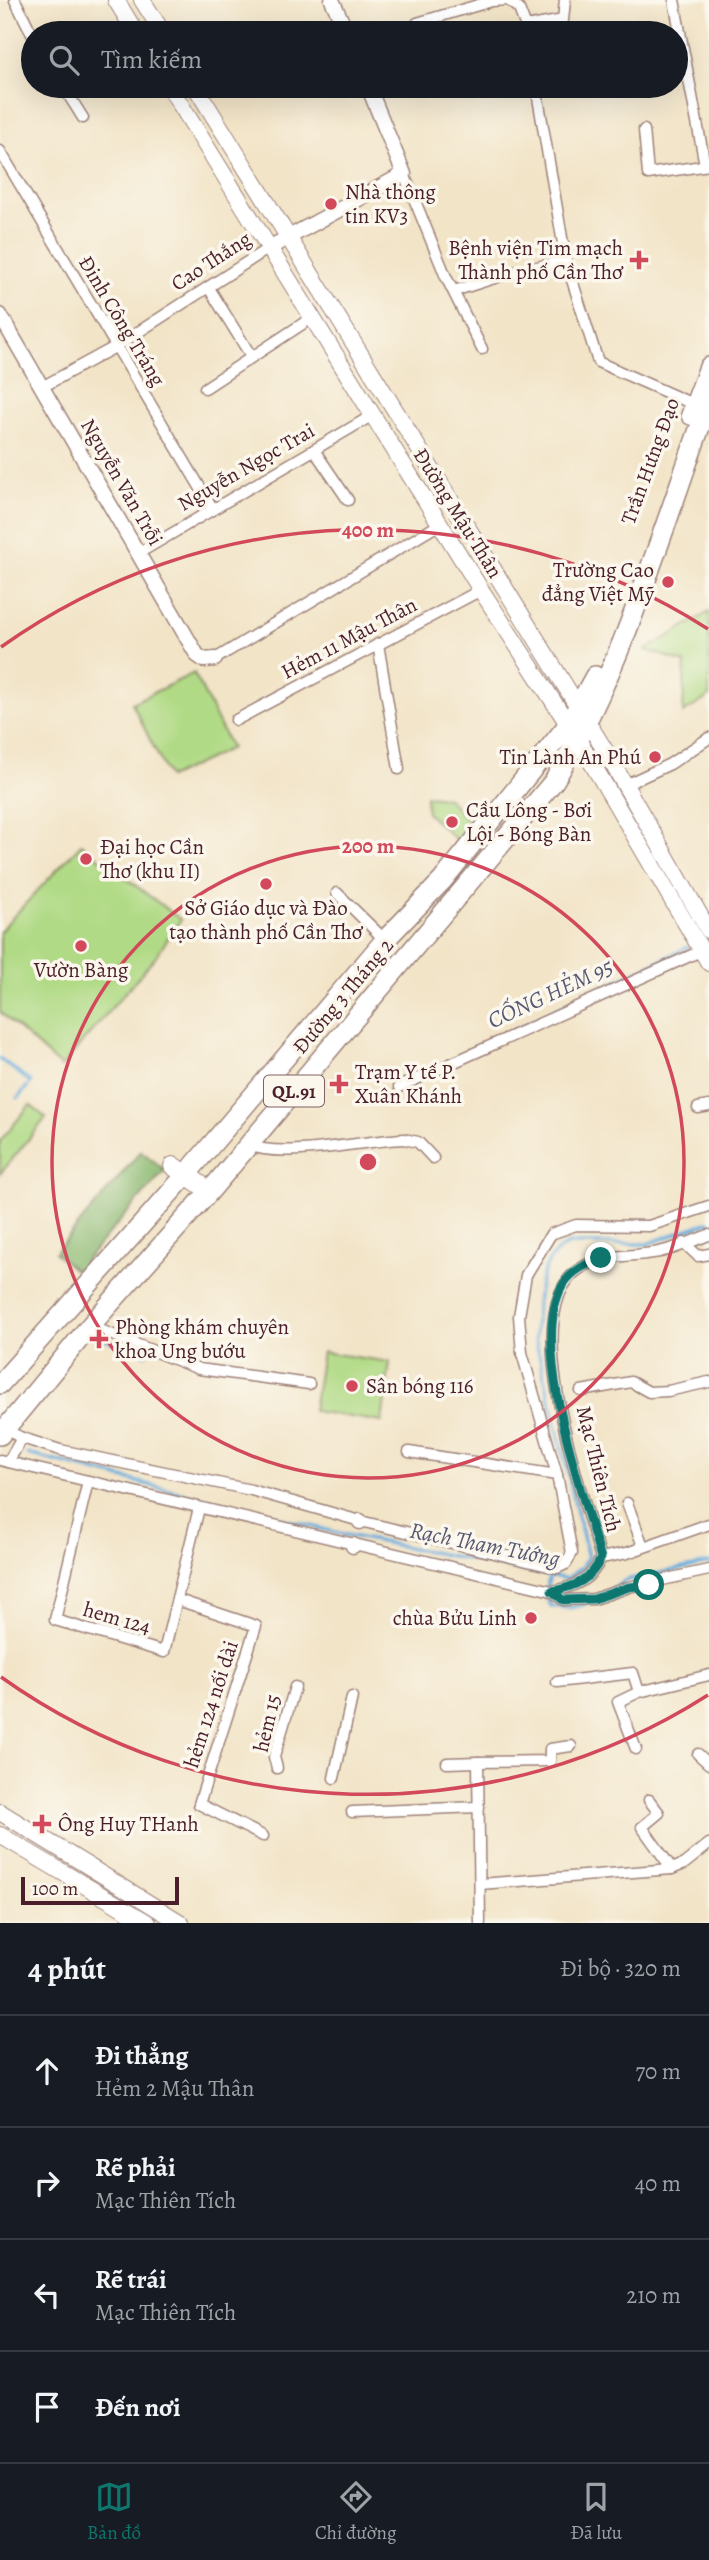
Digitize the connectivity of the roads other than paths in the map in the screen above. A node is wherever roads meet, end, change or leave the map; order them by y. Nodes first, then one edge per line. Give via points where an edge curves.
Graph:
1 (15, 0) edge
2 (116, 0) edge
3 (142, 0) edge
4 (332, 0) edge
5 (565, 0) edge
6 (674, 0) edge
7 (26, 21) edge
8 (129, 21) edge
9 (155, 21) edge
10 (342, 21) edge
11 (424, 21) edge
12 (523, 21) edge
13 (559, 21) edge
14 (678, 21) edge
15 (688, 70) edge
16 (70, 98) edge
17 (176, 98) edge
18 (202, 98) edge
19 (373, 98) edge
20 (538, 98) edge
21 (83, 118) dead end
22 (644, 130) dead end
23 (0, 152) edge
24 (707, 165) edge
25 (404, 174) junction
26 (288, 237) junction
27 (269, 248) junction
28 (566, 261) junction
29 (209, 288) junction
30 (454, 291) junction
31 (0, 315) edge
32 (313, 317) junction
33 (115, 347) junction
34 (482, 349) dead end
35 (251, 356) junction
36 (709, 367) edge
37 (42, 387) junction
38 (205, 388) dead end
39 (702, 404) edge
40 (373, 415) junction
41 (314, 450) junction
42 (434, 470) junction
43 (414, 481) junction
44 (348, 500) dead end
45 (213, 509) junction
46 (440, 524) junction
47 (139, 552) junction
48 (481, 590) junction
49 (378, 644) junction
50 (215, 659) joint
51 (236, 720) dead end
52 (578, 725) junction
53 (709, 738) edge
54 (399, 769) dead end
55 (625, 785) junction
56 (337, 893) dead end
57 (709, 931) edge
58 (385, 940) junction
59 (707, 954) edge
60 (399, 1087) dead end
61 (249, 1145) junction
62 (433, 1158) dead end
63 (179, 1171) junction
64 (210, 1191) junction
65 (709, 1206) edge
66 (709, 1235) edge
67 (684, 1243) junction
68 (709, 1254) edge
69 (90, 1326) junction
70 (709, 1382) edge
71 (0, 1384) edge
72 (309, 1384) dead end
73 (581, 1391) dead end
74 (9, 1434) edge
75 (409, 1452) dead end
76 (4, 1461) edge
77 (557, 1475) junction
78 (88, 1481) junction
79 (627, 1503) dead end
80 (199, 1508) junction
81 (360, 1521) junction
82 (709, 1524) edge
83 (353, 1545) junction
84 (643, 1546) junction
85 (601, 1558) junction
86 (709, 1570) edge
87 (547, 1590) junction
88 (178, 1600) junction
89 (709, 1675) edge
90 (557, 1682) dead end
91 (295, 1687) dead end
92 (639, 1692) junction
93 (352, 1697) dead end
94 (571, 1746) dead end
95 (636, 1749) dead end
96 (698, 1755) dead end
97 (478, 1762) junction
98 (447, 1763) dead end
99 (709, 1764) edge
100 (277, 1768) dead end
101 (334, 1778) dead end
102 (649, 1800) dead end
103 (479, 1807) junction
104 (0, 1812) edge
105 (352, 1812) dead end
106 (0, 1835) edge
107 (263, 1836) dead end
108 (709, 1844) edge
109 (672, 1869) junction
110 (480, 1884) junction
111 (148, 1923) edge
112 (181, 1923) edge
113 (480, 1923) edge

1 - 7 street
2 - 8 main road
3 - 9 main road
4 - 10 street
5 - 13 street
6 - 14 street
11 - 12 street via 508,0 519,9
15 - 24 street
16 - 21 street
17 - 27 main road, Đường Mậu Thân
18 - 26 main road, Đường Mậu Thân
19 - 25 street
20 - 28 street
22 - 24 street via 649,174
23 - 33 street, Đinh Công Tráng
25 - 26 street, Cao Thắng
25 - 30 street
26 - 27 street, Cao Thắng
26 - 42 main road, Đường Mậu Thân
27 - 29 street, Cao Thắng
27 - 32 main road, Đường Mậu Thân
28 - 30 street
28 - 39 street via 598,362
29 - 33 street, Cao Thắng
29 - 35 street
30 - 34 street
31 - 37 street, Nguyễn Văn Trỗi
32 - 35 street
32 - 40 main road, Đường Mậu Thân
33 - 37 street, Cao Thắng
33 - 45 street, Đinh Công Tráng
35 - 38 street
36 - 39 highway, Trần Hưng Đạo / QL.91
37 - 47 street, Nguyễn Văn Trỗi
39 - 52 highway, Trần Hưng Đạo / QL.91
40 - 41 street, Nguyễn Ngọc Trai
40 - 43 main road, Đường Mậu Thân
41 - 44 street
41 - 45 street, Nguyễn Ngọc Trai
42 - 43 main road
42 - 52 main road, Đường Mậu Thân
43 - 46 main road, Đường Mậu Thân
45 - 47 street, Nguyễn Ngọc Trai
46 - 48 main road, Đường Mậu Thân
46 - 50 street
47 - 50 street, Nguyễn Văn Trỗi via 197,655
48 - 49 street, Hẻm 11 Mậu Thân
48 - 52 main road, Đường Mậu Thân
49 - 51 street, Hẻm 11 Mậu Thân
49 - 54 street
52 - 55 main road, Đường Mậu Thân
52 - 58 highway, Đường 3 Tháng 2 / QL.91
52 - 59 main road, Đường Mậu Thân
52 - 61 highway, Đường 3 Tháng 2 / QL.91 via 554,781
53 - 55 street via 670,764
55 - 57 main road, Đường Mậu Thân
56 - 58 street
58 - 63 highway, Đường 3 Tháng 2 / QL.91
59 - 60 street
61 - 62 street via 303,1149 404,1139 418,1142
61 - 64 highway, Đường 3 Tháng 2 / QL.91
63 - 64 main road
63 - 71 highway, Đường 3 Tháng 2 / QL.91
64 - 69 highway, Đường 3 Tháng 2 / QL.91
65 - 77 street, Mạc Thiên Tích via 649,1226 576,1225 551,1234 538,1251 526,1275 519,1316 522,1353
66 - 67 street, Mạc Thiên Tích
67 - 68 street via 698,1256
67 - 85 street, Mạc Thiên Tích via 656,1253 594,1261 569,1277 553,1310 550,1348 568,1439
69 - 72 street via 199,1369
69 - 74 highway, Đường 3 Tháng 2 / QL.91
70 - 73 street via 668,1391 649,1392 631,1382
74 - 76 street
74 - 81 street, Mạc Thiên Tích via 60,1450 251,1490
75 - 77 street
76 - 78 street
77 - 81 street, Mạc Thiên Tích via 572,1553 566,1564 557,1568
78 - 80 street
78 - 88 street, hem 124 via 55,1620 164,1651
79 - 84 street
80 - 83 street
80 - 88 street, hem 124
81 - 83 street
82 - 84 street
83 - 87 street
84 - 85 street
85 - 87 street, Mạc Thiên Tích via 583,1582
86 - 87 street via 594,1599 563,1600
88 - 107 street, hẻm 124 nối dài via 256,1626 199,1804
89 - 92 street
90 - 92 street via 633,1673
91 - 100 street, hẻm 15 via 274,1757
92 - 95 street via 618,1702
93 - 101 street
94 - 97 street via 550,1749 550,1761
96 - 99 street
97 - 98 street
97 - 103 street
102 - 109 street via 659,1812 642,1827
103 - 105 street
103 - 110 street
104 - 112 main road
106 - 111 main road
108 - 109 street
109 - 110 street
110 - 113 street

